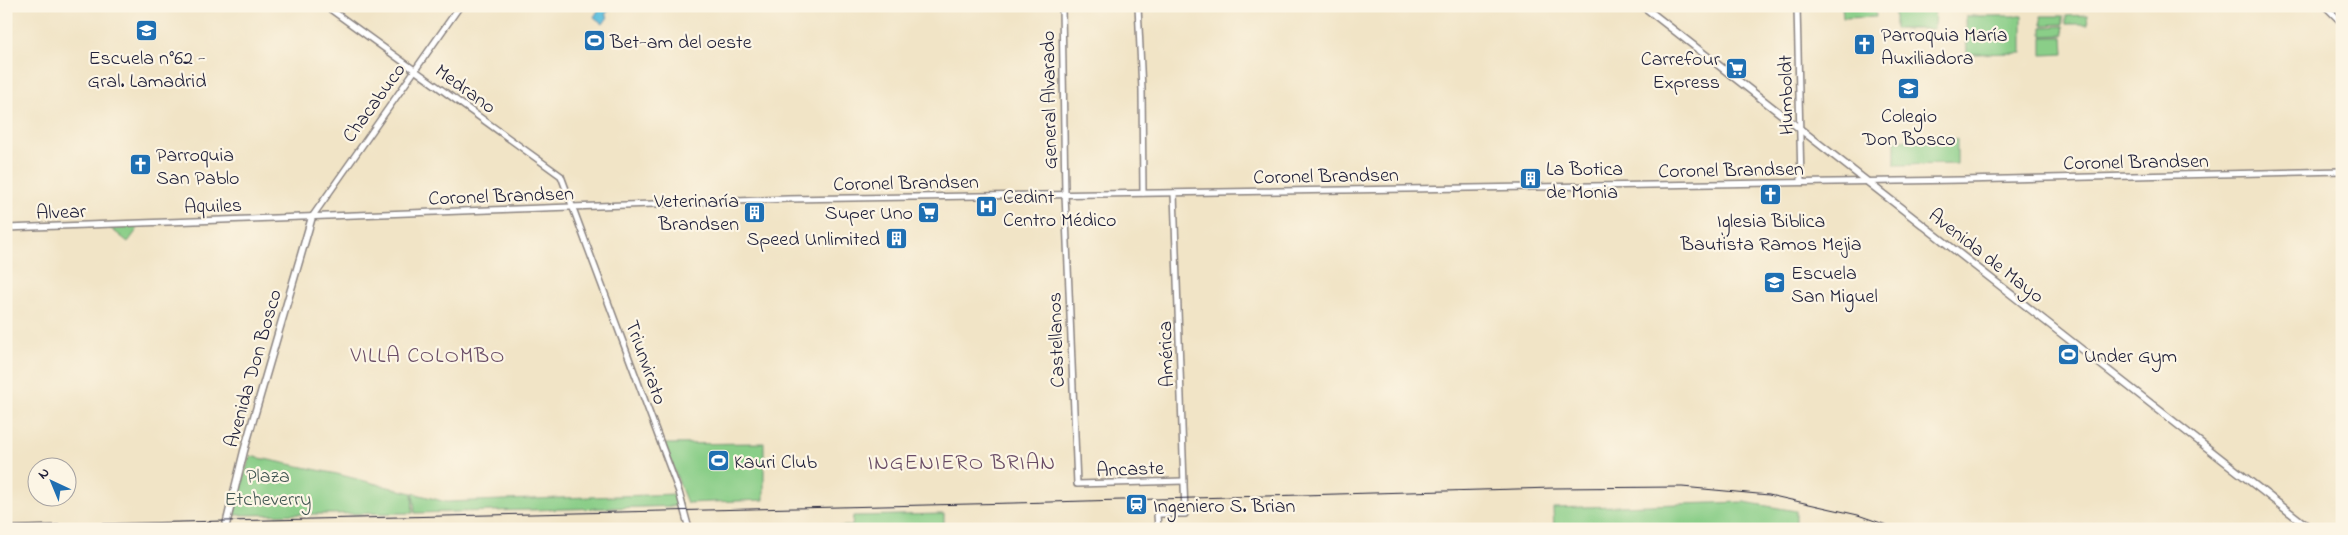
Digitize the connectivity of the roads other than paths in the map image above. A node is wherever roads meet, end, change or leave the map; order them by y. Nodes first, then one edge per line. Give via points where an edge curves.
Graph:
1 (326, 6) edge
2 (460, 6) edge
3 (1062, 6) edge
4 (1138, 6) edge
5 (1642, 6) edge
6 (1798, 6) edge
7 (2325, 6) edge
8 (2342, 23) edge
9 (415, 70) junction
10 (1801, 130) junction
11 (2342, 171) edge
12 (1865, 181) junction
13 (1801, 182) junction
14 (1144, 193) junction
15 (1174, 193) junction
16 (1064, 194) junction
17 (573, 208) junction
18 (312, 217) junction
19 (116, 224) joint
20 (6, 228) edge
21 (1184, 481) junction
22 (1076, 484) joint
23 (225, 529) edge
24 (689, 529) edge
25 (1158, 529) edge
26 (2311, 529) edge

1 - 9 street, Medrano
2 - 9 street, Chacabuco
3 - 16 street, General Alvarado
4 - 14 street
5 - 10 main road, Avenida de Mayo
6 - 10 street, Humboldt
7 - 8 street
9 - 17 street, Medrano via 561,176
9 - 18 street, Chacabuco
10 - 12 main road, Avenida de Mayo
10 - 13 street, Humboldt
11 - 12 street, Coronel Brandsen
12 - 13 street, Coronel Brandsen
12 - 26 main road, Avenida de Mayo
13 - 15 street, Coronel Brandsen
14 - 15 street, Coronel Brandsen
14 - 16 street, Coronel Brandsen
15 - 21 street, América
16 - 17 street, Coronel Brandsen via 788,199
16 - 22 street, Castellanos
17 - 18 street, Coronel Brandsen
17 - 24 street, Triunvirato via 679,492
18 - 19 street, Aquiles
18 - 23 main road, Avenida Don Bosco via 244,451
19 - 20 street, Alvear
21 - 22 street, Ancaste
21 - 25 street, América via 1185,514 1157,514

